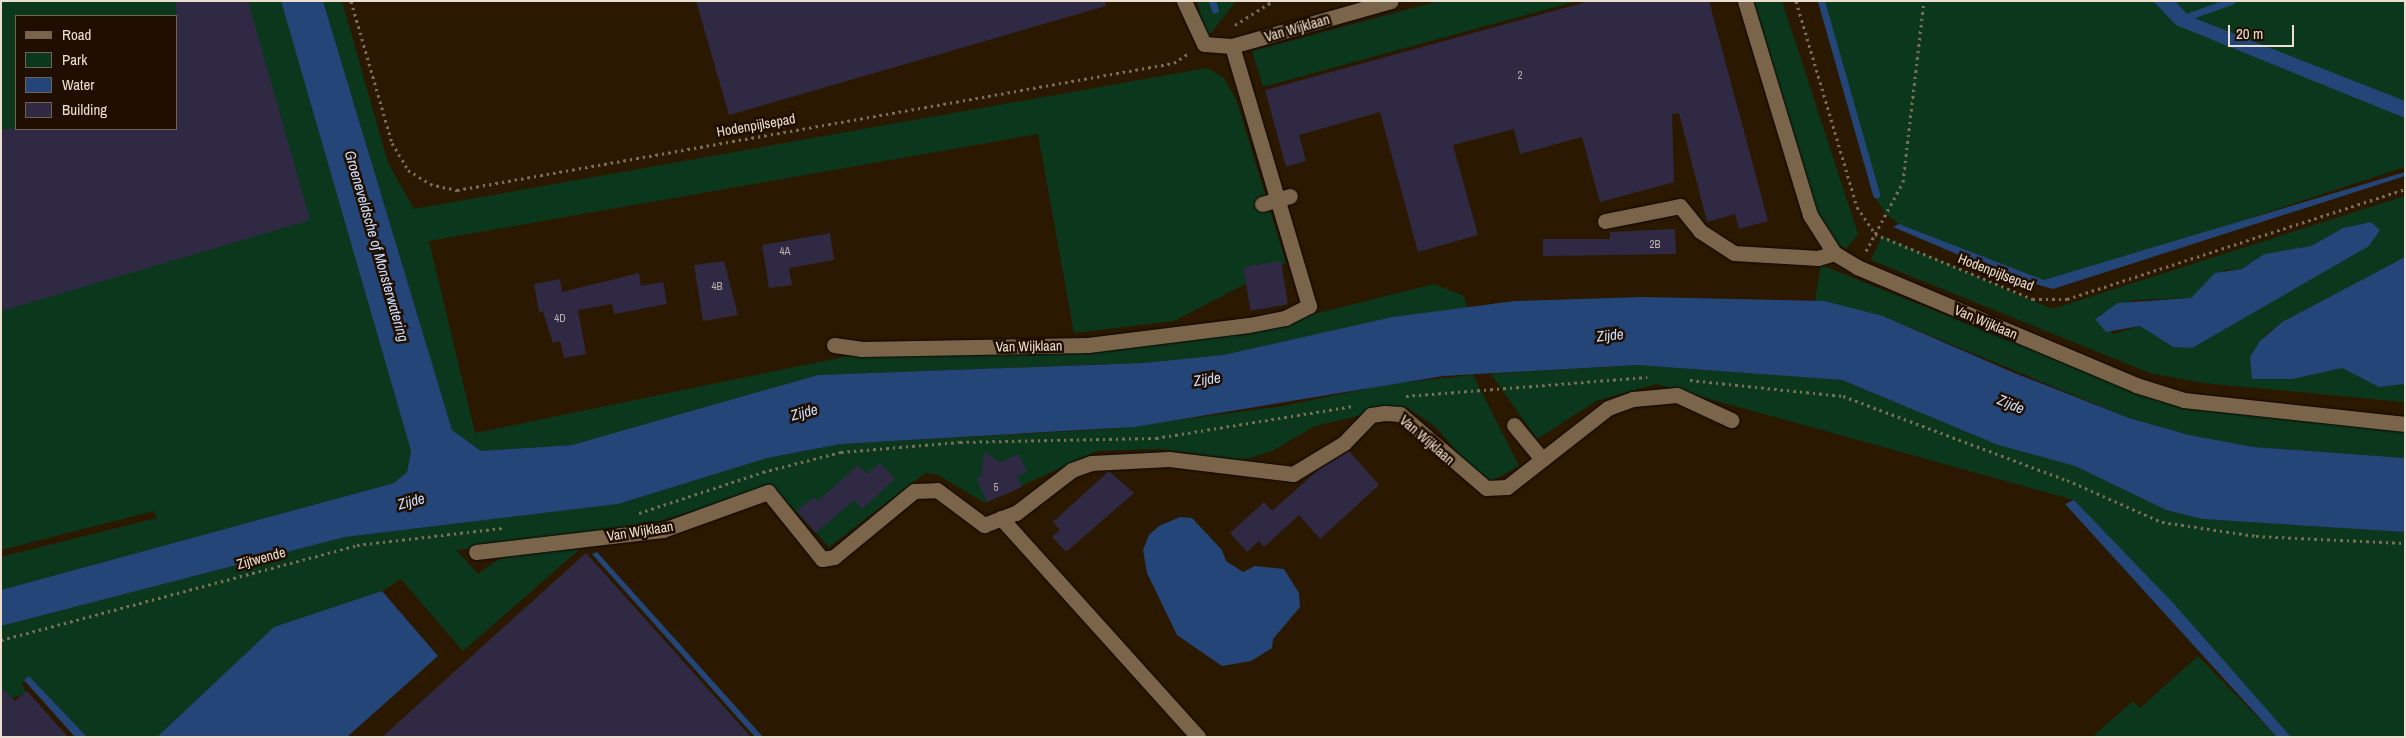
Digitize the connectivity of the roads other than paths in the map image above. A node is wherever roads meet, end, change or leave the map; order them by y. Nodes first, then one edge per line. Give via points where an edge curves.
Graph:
1 (1184, 1) edge
2 (1391, 1) edge
3 (1745, 1) edge
4 (1232, 46) junction
5 (1284, 198) junction
6 (1262, 204) dead end
7 (1605, 221) dead end
8 (1834, 253) junction
9 (834, 345) dead end
10 (1731, 420) dead end
11 (2405, 424) edge
12 (1514, 425) dead end
13 (1541, 458) junction
14 (1000, 518) junction
15 (476, 552) dead end
16 (1198, 737) edge

1 - 4 street, Van Wijklaan via 1204,44
2 - 4 street, Van Wijklaan
3 - 8 street, Van Wijklaan via 1810,215
4 - 5 street, Van Wijklaan
5 - 6 street
5 - 9 street, Van Wijklaan via 1309,306 1285,318 1088,345 861,350
7 - 8 street via 1680,206 1700,231 1734,252 1818,258
8 - 11 street, Van Wijklaan via 1857,267 2136,385 2184,400
10 - 13 street, Van Wijklaan via 1694,400 1659,393 1608,408
12 - 13 street
13 - 14 street, Van Wijklaan via 1507,487 1486,488 1400,414 1386,413 1371,415 1344,443 1293,474 1169,459 1091,463 1072,470 1031,504
14 - 15 street, Van Wijklaan via 984,525 937,490 914,491 834,557 822,558 768,492 663,530
14 - 16 street

